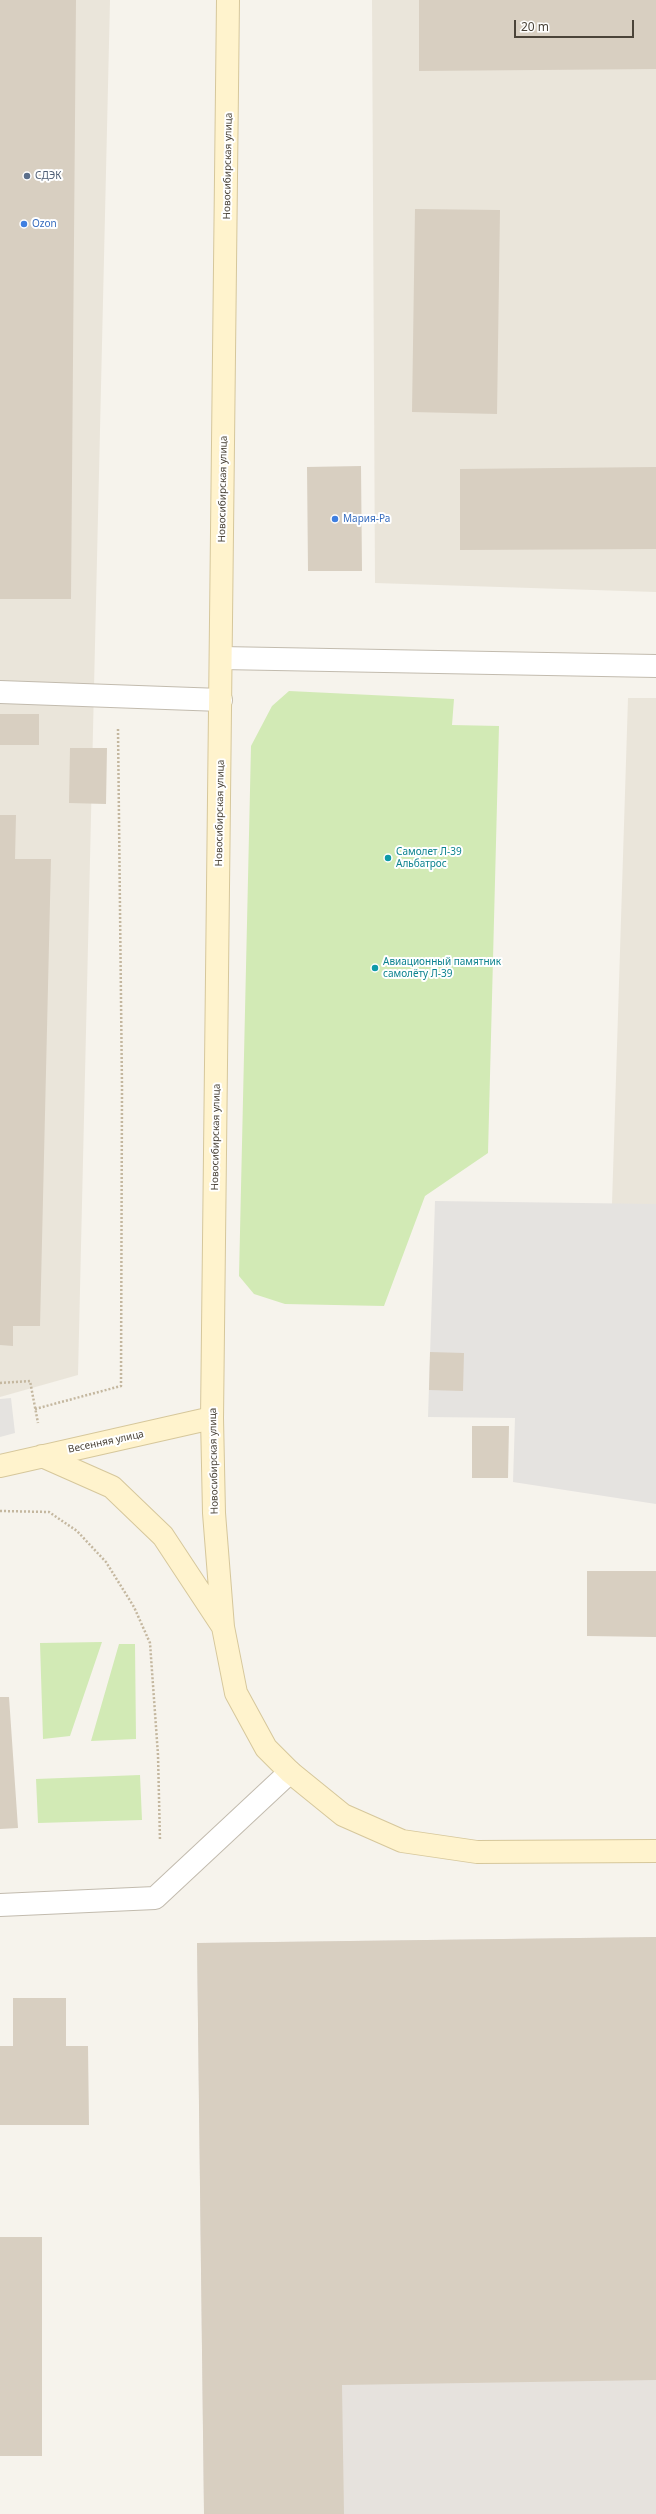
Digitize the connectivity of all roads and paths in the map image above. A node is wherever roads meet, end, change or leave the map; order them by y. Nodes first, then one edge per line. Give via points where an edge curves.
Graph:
1 (228, 0) edge
2 (221, 658) junction
3 (656, 666) edge
4 (0, 692) edge
5 (118, 696) junction
6 (221, 700) junction
7 (0, 1383) edge
8 (35, 1409) junction
9 (212, 1418) junction
10 (38, 1424) dead end
11 (42, 1456) junction
12 (0, 1466) edge
13 (0, 1510) edge
14 (223, 1627) junction
15 (290, 1772) junction
16 (160, 1841) dead end
17 (656, 1851) edge
18 (0, 1905) edge

1 - 2 street, Новосибирская улица
2 - 3 street
2 - 6 street, Новосибирская улица
4 - 5 street
5 - 6 street
5 - 8 path via 122,1088 121,1386
6 - 9 street, Новосибирская улица
7 - 8 path via 30,1381
8 - 10 path
9 - 11 street, Весенняя улица
9 - 14 street, Новосибирская улица via 214,1513
11 - 12 street, Весенняя улица
11 - 14 street via 112,1488 163,1536
13 - 16 path via 48,1512 77,1531 106,1562 134,1607 150,1643 158,1755
14 - 15 street, Новосибирская улица via 236,1694 266,1748
15 - 17 street, Новосибирская улица via 343,1815 402,1841 477,1852
15 - 18 street via 155,1898

